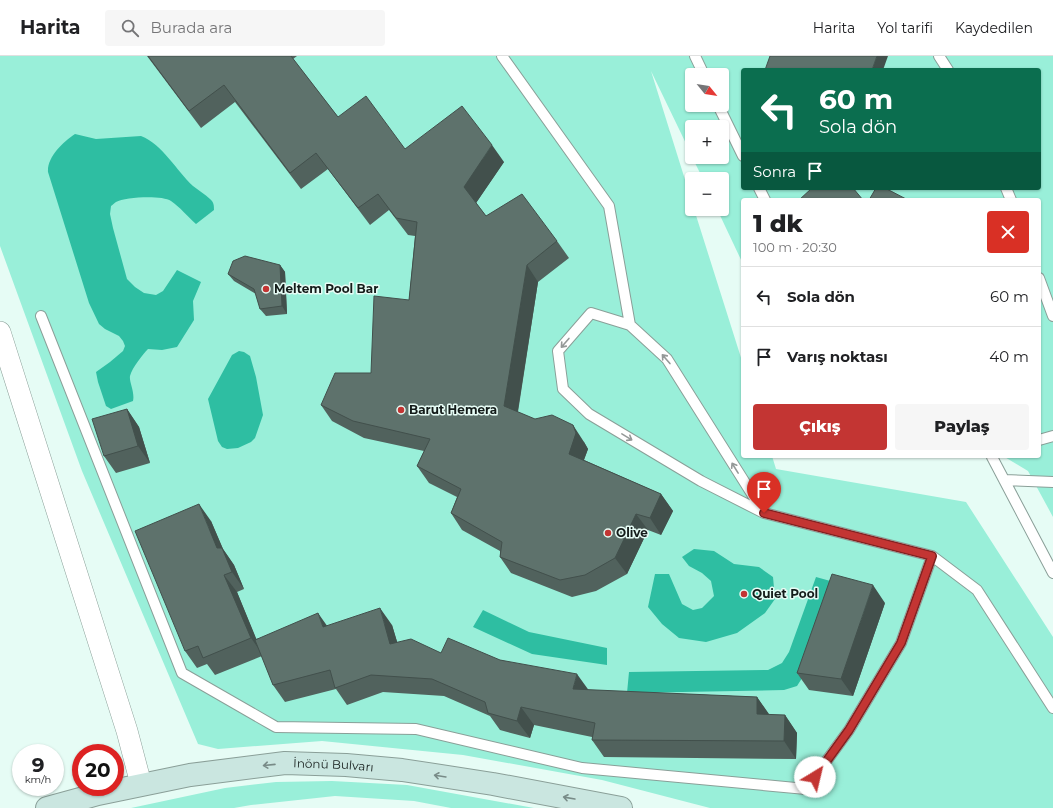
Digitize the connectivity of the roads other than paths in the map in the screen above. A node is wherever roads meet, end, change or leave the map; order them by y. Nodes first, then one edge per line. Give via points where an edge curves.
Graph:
1 (502, 56) edge
2 (695, 56) edge
3 (939, 56) edge
4 (701, 68) edge
5 (947, 68) edge
6 (721, 112) edge
7 (741, 152) edge
8 (1041, 283) edge
9 (41, 316) dead end
10 (1053, 316) edge
11 (630, 325) junction
12 (0, 332) edge
13 (1053, 436) edge
14 (1041, 439) edge
15 (992, 458) edge
16 (1004, 480) junction
17 (1053, 482) edge
18 (764, 513) junction
19 (932, 556) junction
20 (1053, 573) edge
21 (1053, 708) edge
22 (141, 784) junction
23 (47, 808) edge
24 (621, 808) edge

1 - 11 lane via 609,206
2 - 4 lane
3 - 5 lane
6 - 7 lane
8 - 10 lane
9 - 19 lane via 182,673 276,727 416,730 582,768 806,789 849,730 901,643
18 -> 11 lane via 667,359
11 -> 18 lane via 591,313 558,351 563,389 589,414 701,480
12 - 22 street via 127,731
13 - 14 lane
15 - 16 lane
16 - 17 lane
16 - 20 lane
18 - 19 lane
19 - 21 lane via 977,590
22 - 23 main road, İnönü Bulvarı
24 -> 22 main road, İnönü Bulvarı via 492,784 402,770 346,765 285,763

